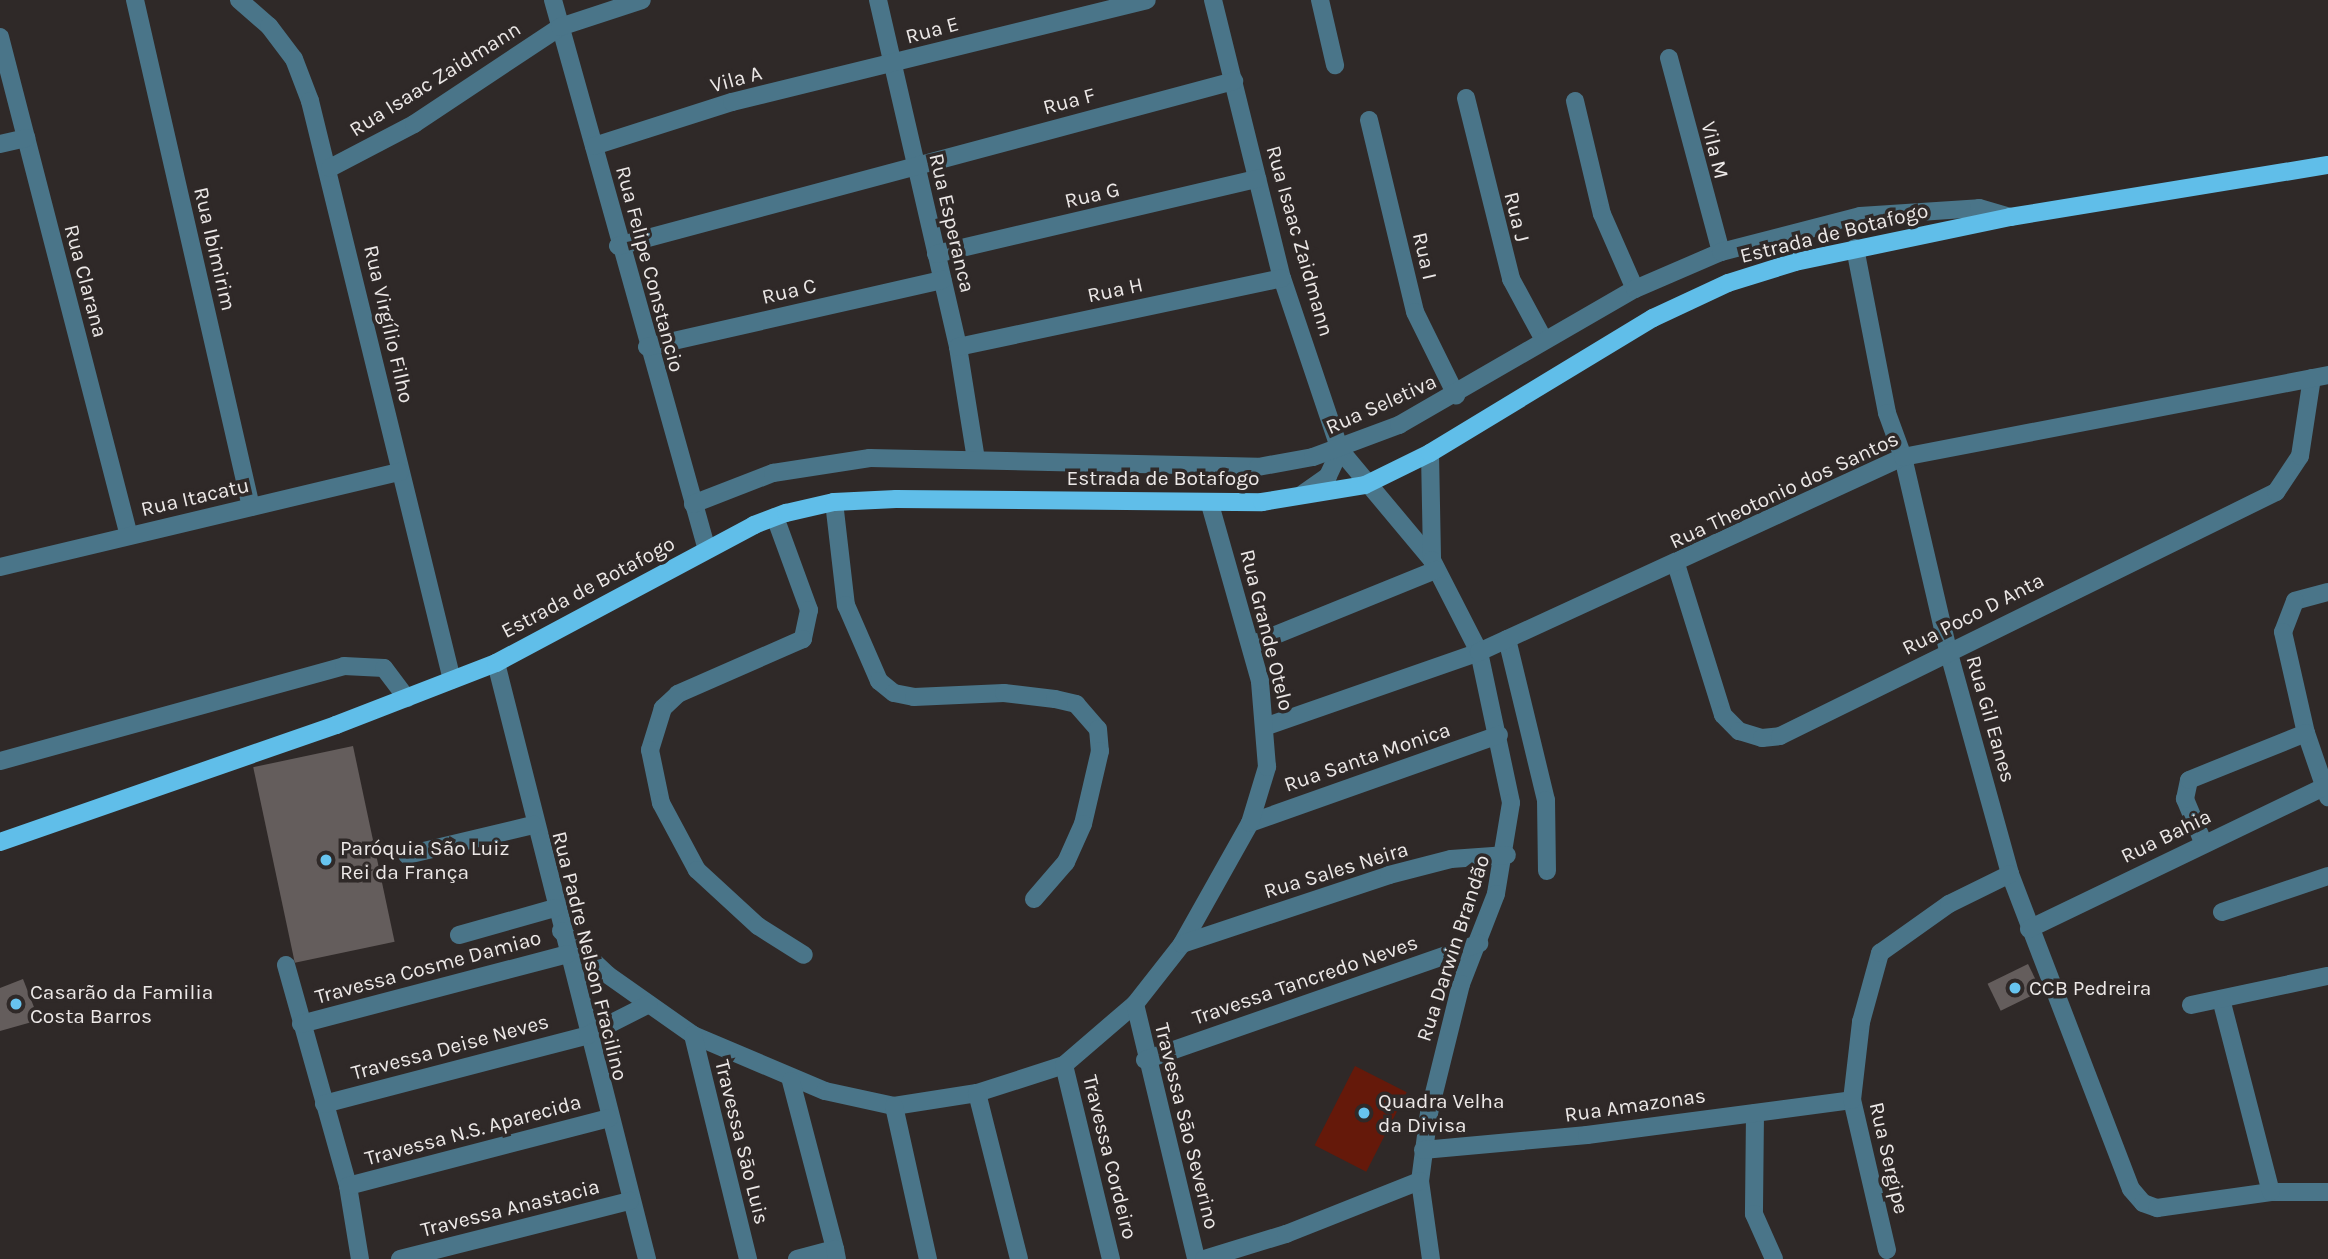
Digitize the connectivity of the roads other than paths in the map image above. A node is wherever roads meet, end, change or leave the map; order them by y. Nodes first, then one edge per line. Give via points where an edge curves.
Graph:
1 (135, 0) edge
2 (239, 0) edge
3 (553, 0) edge
4 (642, 0) edge
5 (877, 0) edge
6 (1147, 0) edge
7 (1213, 0) edge
8 (1320, 0) edge
9 (560, 27) junction
10 (0, 37) edge
11 (1669, 58) dead end
12 (892, 64) junction
13 (1335, 65) dead end
14 (1234, 81) junction
15 (1466, 98) dead end
16 (1575, 101) dead end
17 (1369, 120) dead end
18 (26, 138) junction
19 (0, 144) edge
20 (594, 146) junction
21 (915, 164) junction
22 (2328, 165) edge
23 (330, 168) junction
24 (1257, 179) junction
25 (2010, 217) junction
26 (618, 246) junction
27 (1855, 248) junction
28 (1721, 252) junction
29 (936, 254) junction
30 (1282, 278) junction
31 (942, 280) junction
32 (1635, 289) junction
33 (1544, 340) junction
34 (647, 347) junction
35 (958, 347) junction
36 (2320, 376) edge
37 (1456, 395) junction
38 (1340, 450) junction
39 (1430, 453) junction
40 (1903, 457) junction
41 (976, 458) junction
42 (400, 472) junction
43 (1365, 485) junction
44 (1301, 495) junction
45 (834, 502) junction
46 (693, 504) junction
47 (1210, 504) junction
48 (251, 507) junction
49 (775, 517) junction
50 (129, 537) junction
51 (707, 550) junction
52 (1676, 564) junction
53 (1434, 565) junction
54 (0, 567) edge
55 (2328, 592) edge
56 (1507, 639) junction
57 (1251, 645) junction
58 (1948, 650) junction
59 (1479, 652) junction
60 (496, 663) junction
61 (452, 680) junction
62 (407, 698) junction
63 (1268, 726) junction
64 (2306, 733) junction
65 (1499, 735) junction
66 (0, 761) edge
67 (2324, 780) edge
68 (1250, 822) junction
69 (533, 825) junction
70 (0, 842) edge
71 (2203, 842) junction
72 (407, 855) dead end
73 (1507, 855) junction
74 (1547, 871) dead end
75 (2010, 874) junction
76 (2328, 876) edge
77 (1034, 899) dead end
78 (555, 908) junction
79 (2222, 912) dead end
80 (2029, 929) junction
81 (561, 931) junction
82 (459, 935) dead end
83 (1182, 944) junction
84 (1479, 944) junction
85 (567, 954) junction
86 (804, 955) dead end
87 (286, 965) dead end
88 (2328, 976) edge
89 (2221, 999) junction
90 (649, 1004) junction
91 (1135, 1004) junction
92 (2191, 1005) dead end
93 (301, 1024) junction
94 (587, 1035) junction
95 (693, 1035) junction
96 (1145, 1060) junction
97 (1064, 1065) junction
98 (791, 1081) junction
99 (977, 1093) junction
100 (1852, 1100) junction
101 (324, 1104) junction
102 (894, 1106) junction
103 (1755, 1113) junction
104 (609, 1118) junction
105 (1423, 1150) junction
106 (1420, 1181) junction
107 (348, 1186) junction
108 (2271, 1192) junction
109 (2328, 1192) edge
110 (630, 1201) junction
111 (1887, 1250) dead end
112 (836, 1254) edge
113 (360, 1259) edge
114 (401, 1259) edge
115 (647, 1259) edge
116 (748, 1259) edge
117 (797, 1259) edge
118 (928, 1259) edge
119 (1019, 1259) edge
120 (1111, 1259) edge
121 (1196, 1259) edge
122 (1204, 1259) edge
123 (1431, 1259) edge
124 (1774, 1259) edge

1 - 48 street, Rua Ibimirim
2 - 23 street, Rua Virgílio Filho via 269,26 294,59
3 - 9 street, Rua Felipe Constancio
4 - 9 street, Rua Isaac Zaidmann
5 - 12 street, Rua Esperanca
6 - 12 street, Rua E
7 - 14 street, Rua Isaac Zaidmann
8 - 13 street
9 - 20 street, Rua Felipe Constancio
9 - 23 street, Rua Isaac Zaidmann via 414,124
10 - 18 street, Rua Clarana
11 - 28 street, Vila M
12 - 20 street, Vila A via 732,102
12 - 21 street, Rua Esperanca
14 - 21 street, Rua F
14 - 24 street, Rua Isaac Zaidmann
15 - 33 street, Rua J via 1510,279
16 - 32 street via 1602,214
17 - 37 street, Rua I via 1415,312
18 - 19 street
18 - 50 street, Rua Clarana
20 - 26 street, Rua Felipe Constancio
21 - 26 street, Rua F
21 - 29 street, Rua Esperanca
22 - 25 main road, Estrada de Botafogo
23 - 42 street, Rua Virgílio Filho
24 - 29 street, Rua G
24 - 30 street, Rua Isaac Zaidmann
25 - 27 main road, Estrada de Botafogo
25 - 28 street, Rua Seletiva via 1979,208 1860,216
26 - 34 street, Rua Felipe Constancio
27 - 39 main road, Estrada de Botafogo via 1728,283 1653,318
27 - 40 street, Rua Gil Eanes via 1868,329
28 - 32 street, Rua Seletiva
29 - 31 street, Rua Esperanca
30 - 35 street, Rua H
30 - 38 street, Rua Isaac Zaidmann
31 - 34 street, Rua C
31 - 35 street, Rua Esperanca
32 - 33 street, Rua Seletiva
33 - 37 street, Rua Seletiva
34 - 46 street, Rua Felipe Constancio
35 - 41 street, Rua Esperanca
36 - 40 street, Rua Theotonio dos Santos
36 - 58 street, Rua Poco D Anta via 2296,469 2276,492
37 - 38 street, Rua Seletiva
38 - 41 street, Rua Seletiva via 1258,467
38 - 43 street, Rua Isaac Zaidmann
38 - 44 street via 1328,476
39 - 43 main road, Estrada de Botafogo
39 - 53 street, Rua Darwin Brandão
40 - 52 street, Rua Theotonio dos Santos
40 - 58 street, Rua Gil Eanes
41 - 46 street, Rua Seletiva via 826,462 773,473
42 - 48 street, Rua Itacatu
42 - 61 street, Rua Virgílio Filho
43 - 44 main road, Estrada de Botafogo
43 - 53 street, Rua Isaac Zaidmann
44 - 47 main road, Estrada de Botafogo
45 - 47 main road, Estrada de Botafogo via 982,498
45 - 49 main road, Estrada de Botafogo
45 - 77 street via 846,606 878,681 894,693 914,697 1004,694 1055,699 1076,704 1098,729 1100,751 1083,824 1066,862
46 - 51 street, Rua Felipe Constancio
47 - 57 street, Rua Grande Otelo
48 - 50 street, Rua Itacatu
49 - 51 main road, Estrada de Botafogo
49 - 86 street via 809,610 803,639 678,694 663,708 650,750 661,803 697,870 758,926
50 - 54 street, Rua Itacatu
51 - 60 main road, Estrada de Botafogo
52 - 56 street, Rua Theotonio dos Santos
52 - 58 street, Rua Poco D Anta via 1723,715 1751,735 1780,736 1798,729
53 - 57 street
53 - 59 street, Rua Darwin Brandão
55 - 64 street via 2295,601 2283,621
56 - 59 street, Rua Theotonio dos Santos
56 - 74 street via 1544,790
57 - 63 street, Rua Grande Otelo
58 - 75 street, Rua Gil Eanes
59 - 63 street, Rua Theotonio dos Santos
59 - 65 street, Rua Darwin Brandão
60 - 61 main road, Estrada de Botafogo
60 - 69 street, Rua Padre Nelson Fracilino
61 - 62 main road, Estrada de Botafogo
62 - 66 street via 384,668 344,666
62 - 70 main road, Estrada de Botafogo
63 - 68 street, Rua Grande Otelo via 1267,767
64 - 67 street
64 - 71 street via 2189,780 2185,799
65 - 68 street, Rua Santa Monica
65 - 73 street, Rua Darwin Brandão via 1511,803
67 - 71 street, Rua Bahia
68 - 83 street, Rua Grande Otelo
69 - 72 street
69 - 78 street, Rua Padre Nelson Fracilino
71 - 80 street, Rua Bahia
73 - 83 street, Rua Sales Neira via 1451,859 1389,875
73 - 84 street, Rua Darwin Brandão
75 - 80 street, Rua Gil Eanes
75 - 100 street, Rua Sergipe via 1949,904 1880,953 1861,1022
76 - 79 street
78 - 81 street, Rua Padre Nelson Fracilino
78 - 82 street
80 - 108 street, Rua Gil Eanes via 2131,1189 2143,1203 2157,1208
81 - 85 street, Rua Padre Nelson Fracilino
81 - 90 street, Rua Grande Otelo
83 - 91 street, Rua Grande Otelo
84 - 96 street, Travessa Tancredo Neves
84 - 105 street, Rua Darwin Brandão via 1455,1007
85 - 93 street, Travessa Cosme Damiao
85 - 94 street, Rua Padre Nelson Fracilino
87 - 93 street
88 - 89 street
89 - 92 street
89 - 108 street
90 - 94 street, Travessa Deise Neves
90 - 95 street, Rua Grande Otelo
91 - 96 street, Travessa Sāo Severino
91 - 97 street, Rua Grande Otelo
93 - 101 street
94 - 101 street, Travessa Deise Neves
94 - 104 street, Rua Padre Nelson Fracilino
95 - 98 street, Rua Grande Otelo
95 - 116 street, Travessa Sāo Luis
96 - 121 street, Travessa Sāo Severino
97 - 99 street, Rua Grande Otelo
97 - 120 street, Travessa Cordeiro
98 - 102 street, Rua Grande Otelo
98 - 112 street
99 - 102 street, Rua Grande Otelo
99 - 119 street
100 - 103 street, Rua Amazonas
100 - 111 street, Rua Sergipe
101 - 107 street
102 - 118 street
103 - 105 street, Rua Amazonas
103 - 124 street via 1754,1214
104 - 107 street, Travessa N.S. Aparecida
104 - 110 street, Rua Padre Nelson Fracilino
105 - 106 street, Rua Darwin Brandão
106 - 122 street via 1286,1234
106 - 123 street, Rua Darwin Brandão
107 - 113 street
108 - 109 street
110 - 114 street, Travessa Anastacia
110 - 115 street, Rua Padre Nelson Fracilino
112 - 117 street

